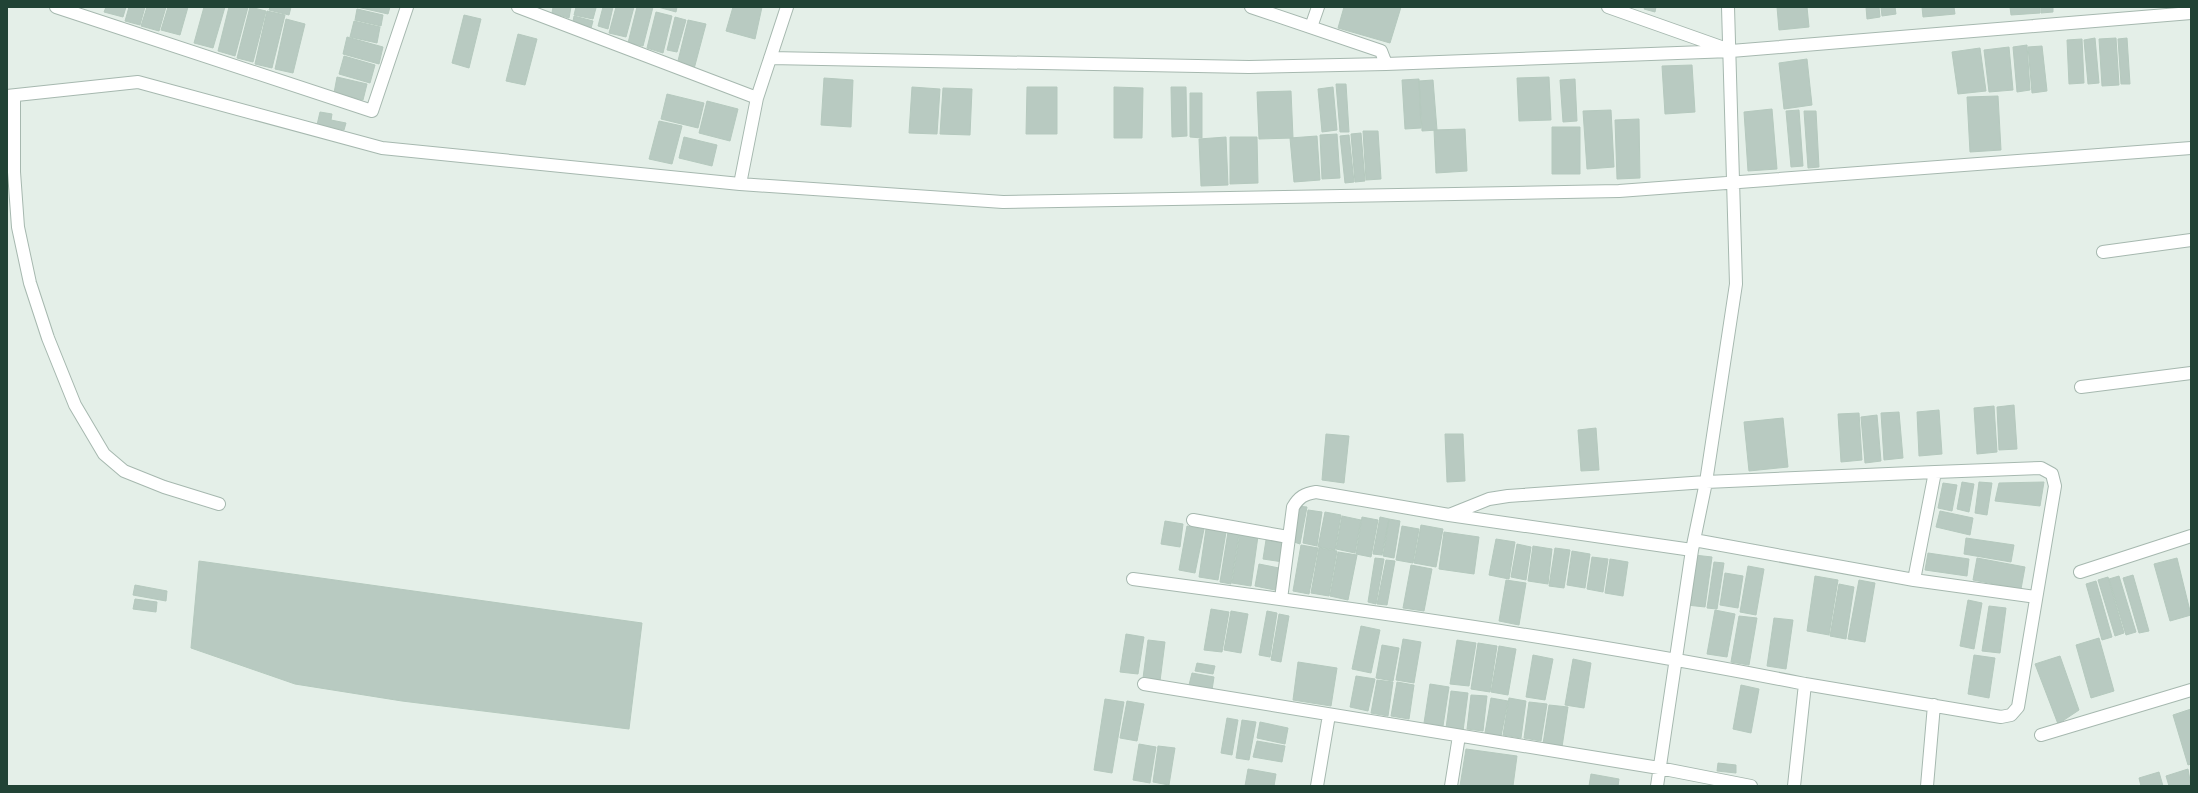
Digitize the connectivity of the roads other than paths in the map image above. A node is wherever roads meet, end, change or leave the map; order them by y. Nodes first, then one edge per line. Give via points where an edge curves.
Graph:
1 (56, 7) edge
2 (407, 7) edge
3 (518, 7) edge
4 (787, 7) edge
5 (1251, 7) edge
6 (1318, 7) edge
7 (1608, 7) edge
8 (1728, 7) edge
9 (2191, 12) edge
10 (1311, 26) junction
11 (1731, 51) junction
12 (770, 58) junction
13 (1386, 64) junction
14 (10, 96) edge
15 (757, 98) junction
16 (2191, 148) edge
17 (1735, 183) junction
18 (740, 184) junction
19 (2191, 240) edge
20 (2103, 252) dead end
21 (2191, 373) edge
22 (2081, 387) dead end
23 (1936, 472) junction
24 (1706, 482) junction
25 (219, 504) dead end
26 (1449, 515) junction
27 (1193, 520) dead end
28 (2191, 536) edge
29 (1288, 537) junction
30 (1693, 545) junction
31 (2080, 572) dead end
32 (1133, 579) dead end
33 (1914, 580) junction
34 (2036, 597) junction
35 (1281, 599) junction
36 (1676, 658) junction
37 (1144, 684) dead end
38 (1805, 684) junction
39 (2191, 690) edge
40 (1934, 706) junction
41 (1328, 715) junction
42 (2041, 735) dead end
43 (1459, 736) junction
44 (1659, 768) junction
45 (1317, 786) edge
46 (1451, 786) edge
47 (1657, 786) edge
48 (1751, 786) edge
49 (1794, 786) edge
50 (1927, 786) edge

1 - 2 street via 372,111
3 - 15 street
4 - 12 street
5 - 10 street
6 - 10 street
7 - 11 street
8 - 11 street
9 - 11 street
10 - 13 street via 1381,51
11 - 13 street
11 - 17 street
12 - 13 street via 1249,67
12 - 15 street
14 - 18 street via 138,82 382,148
14 - 25 street via 18,227 30,283 48,338 75,405 104,454 124,471
15 - 18 street
16 - 17 street
17 - 18 street via 1619,191 1003,202
17 - 24 street via 1736,284
19 - 20 street
21 - 22 street
23 - 24 street
23 - 33 street
23 - 34 street via 2041,468 2052,474 2055,486
24 - 26 street via 1508,496 1489,499
24 - 30 street
26 - 29 street via 1316,492 1298,498 1293,507
26 - 30 street
27 - 29 street
28 - 31 street
29 - 35 street
30 - 33 street
30 - 36 street
32 - 35 street
33 - 34 street
34 - 40 street via 2018,707 2011,715 2001,717
35 - 36 street
36 - 38 street
36 - 44 street
37 - 41 street
38 - 40 street
38 - 49 street
39 - 42 street
40 - 50 street
41 - 43 street
41 - 45 street
43 - 44 street
43 - 46 street
44 - 47 street
44 - 48 street

